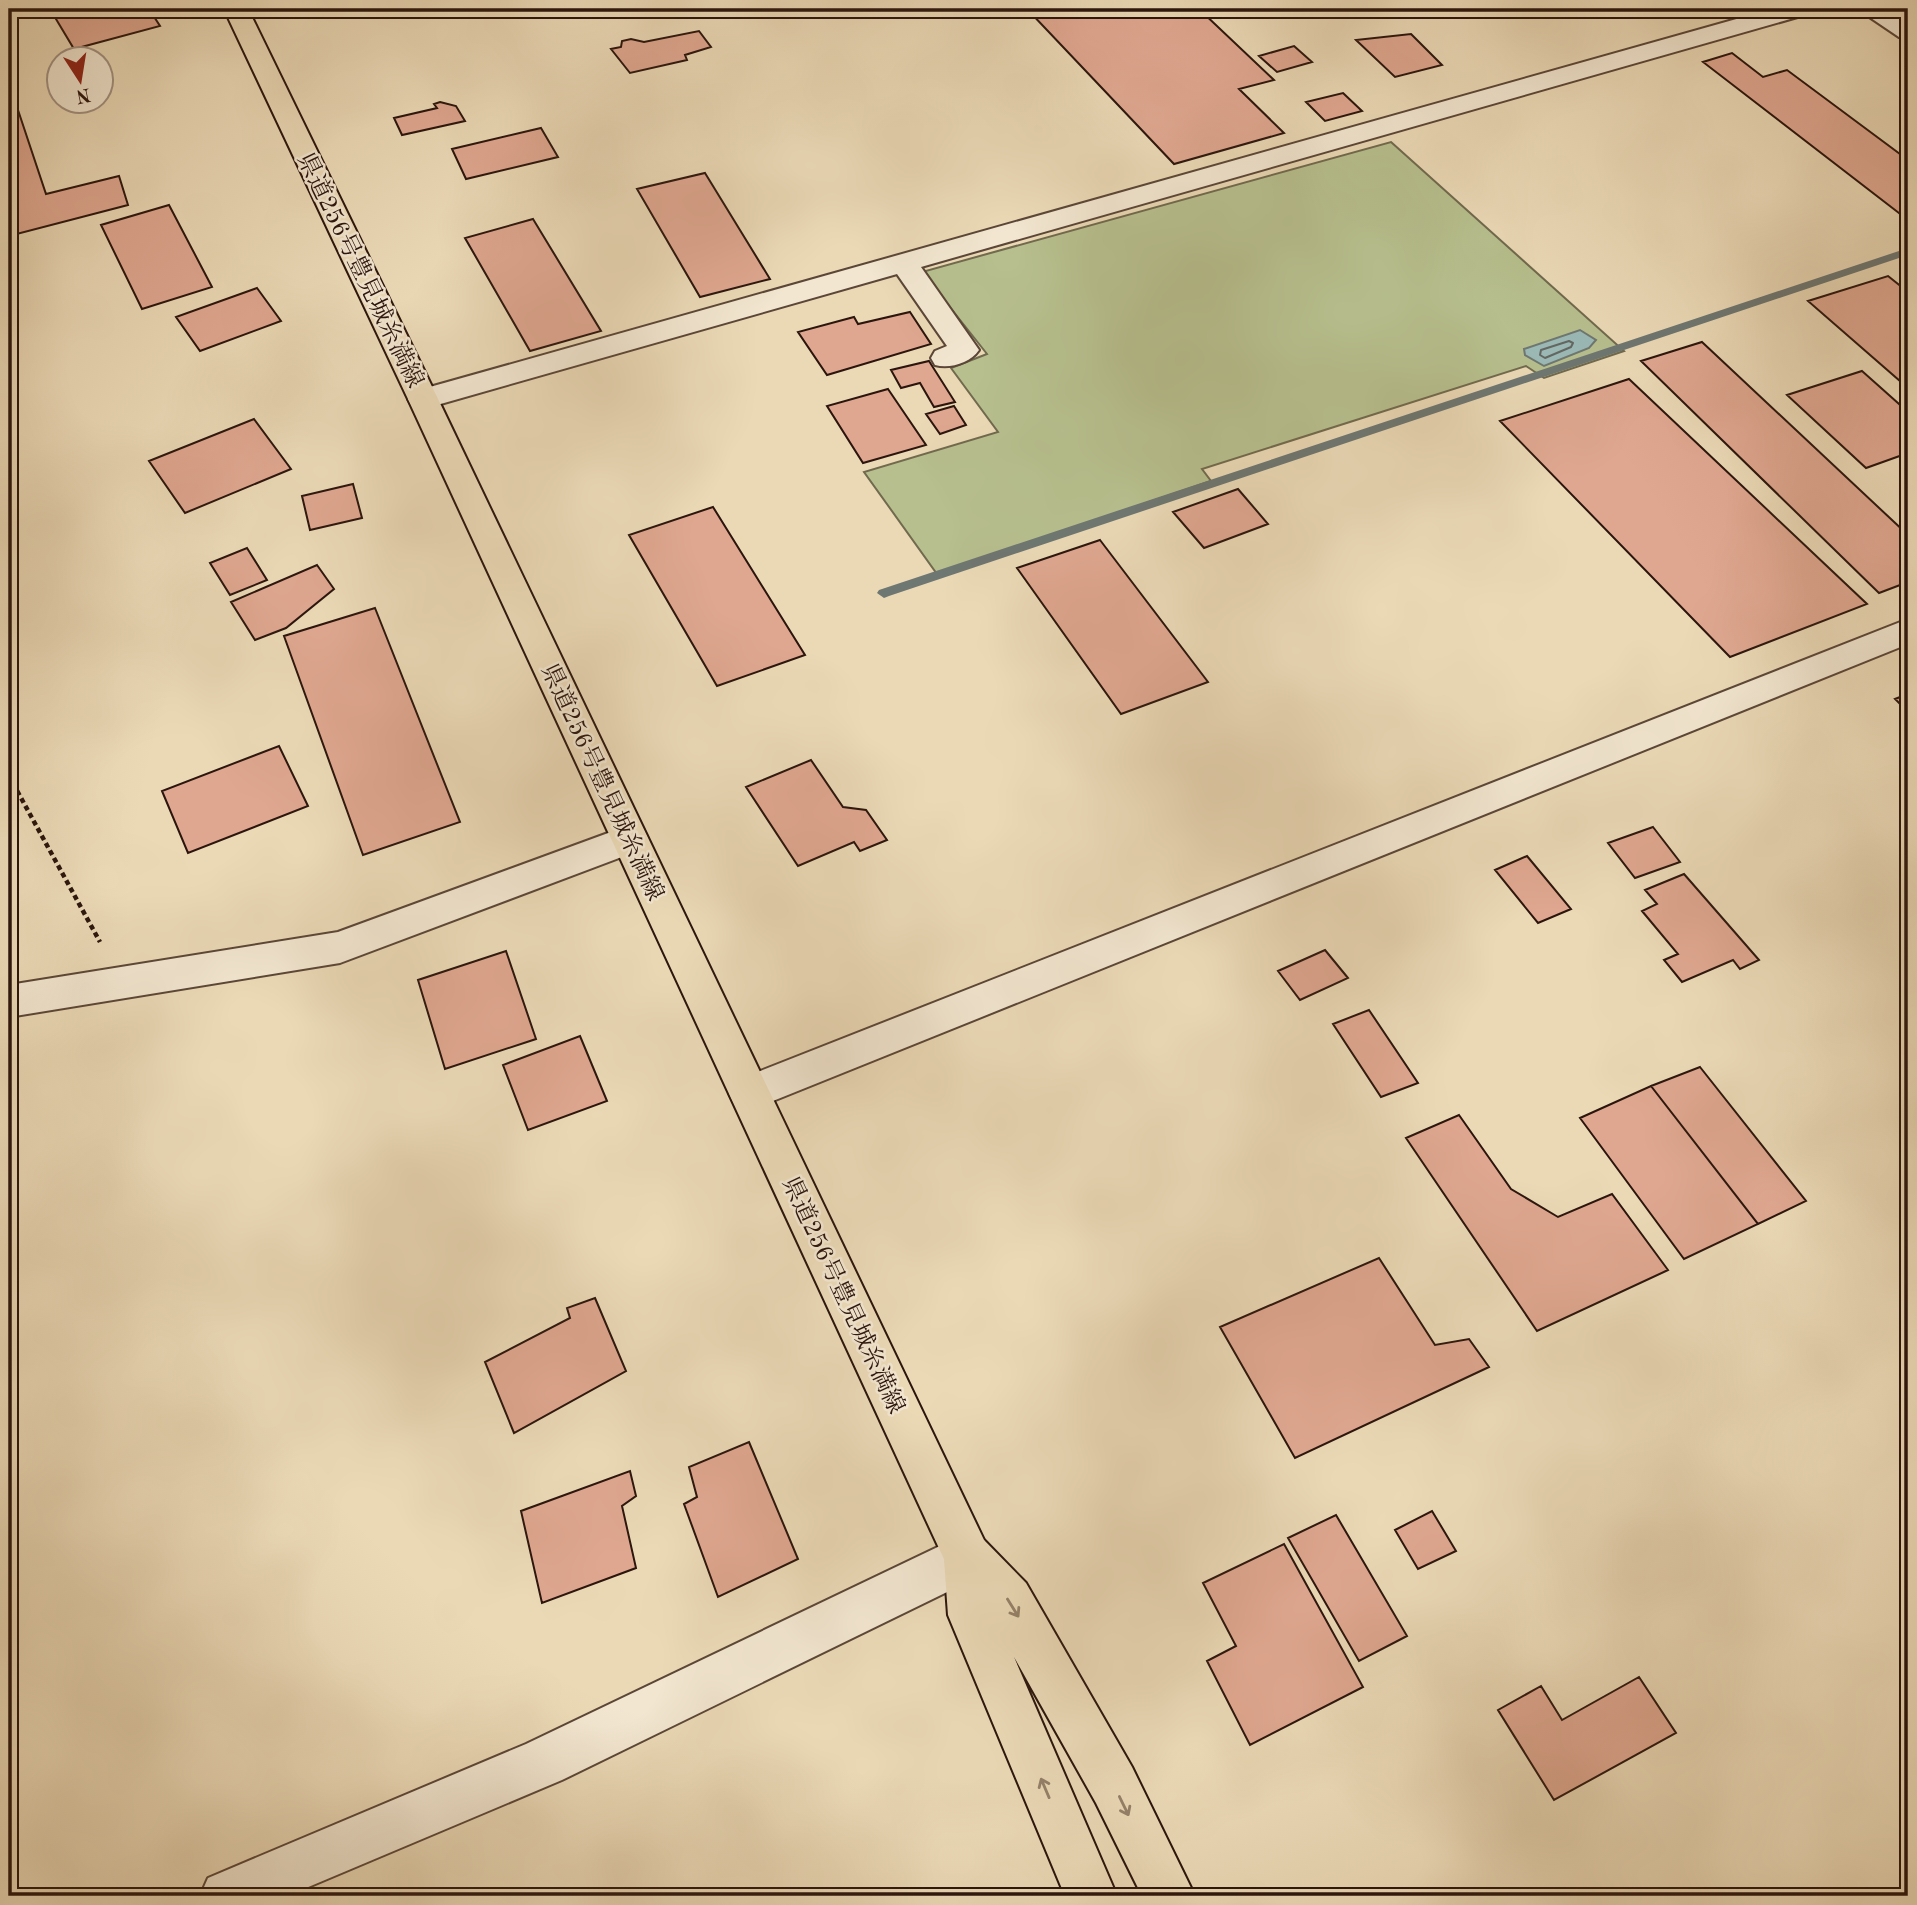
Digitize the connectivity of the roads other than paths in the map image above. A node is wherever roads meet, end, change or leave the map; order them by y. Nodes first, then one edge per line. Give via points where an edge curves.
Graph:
1 (236, 9) edge
2 (1799, 9) edge
3 (1874, 9) edge
4 (1908, 32) edge
5 (904, 263) junction
6 (946, 358) dead end
7 (423, 399) junction
8 (1908, 631) edge
9 (630, 839) junction
10 (9, 1001) edge
11 (748, 1093) junction
12 (968, 1557) junction
13 (226, 1896) edge
14 (1091, 1896) edge
15 (1168, 1896) edge

1 - 7 main road, 県道256号豊見城糸満線
2 - 5 street
3 - 4 street
5 - 6 street via 964,350
5 - 7 street
7 - 9 main road, 県道256号豊見城糸満線
8 - 11 street
9 - 10 street via 340,947
9 - 11 main road, 県道256号豊見城糸満線
11 - 12 main road, 県道256号豊見城糸満線
12 - 13 street via 544,1762
14 -> 12 main road, 県道256号豊見城糸満線 via 972,1615
12 -> 15 main road, 県道256号豊見城糸満線 via 1009,1600 1114,1785

